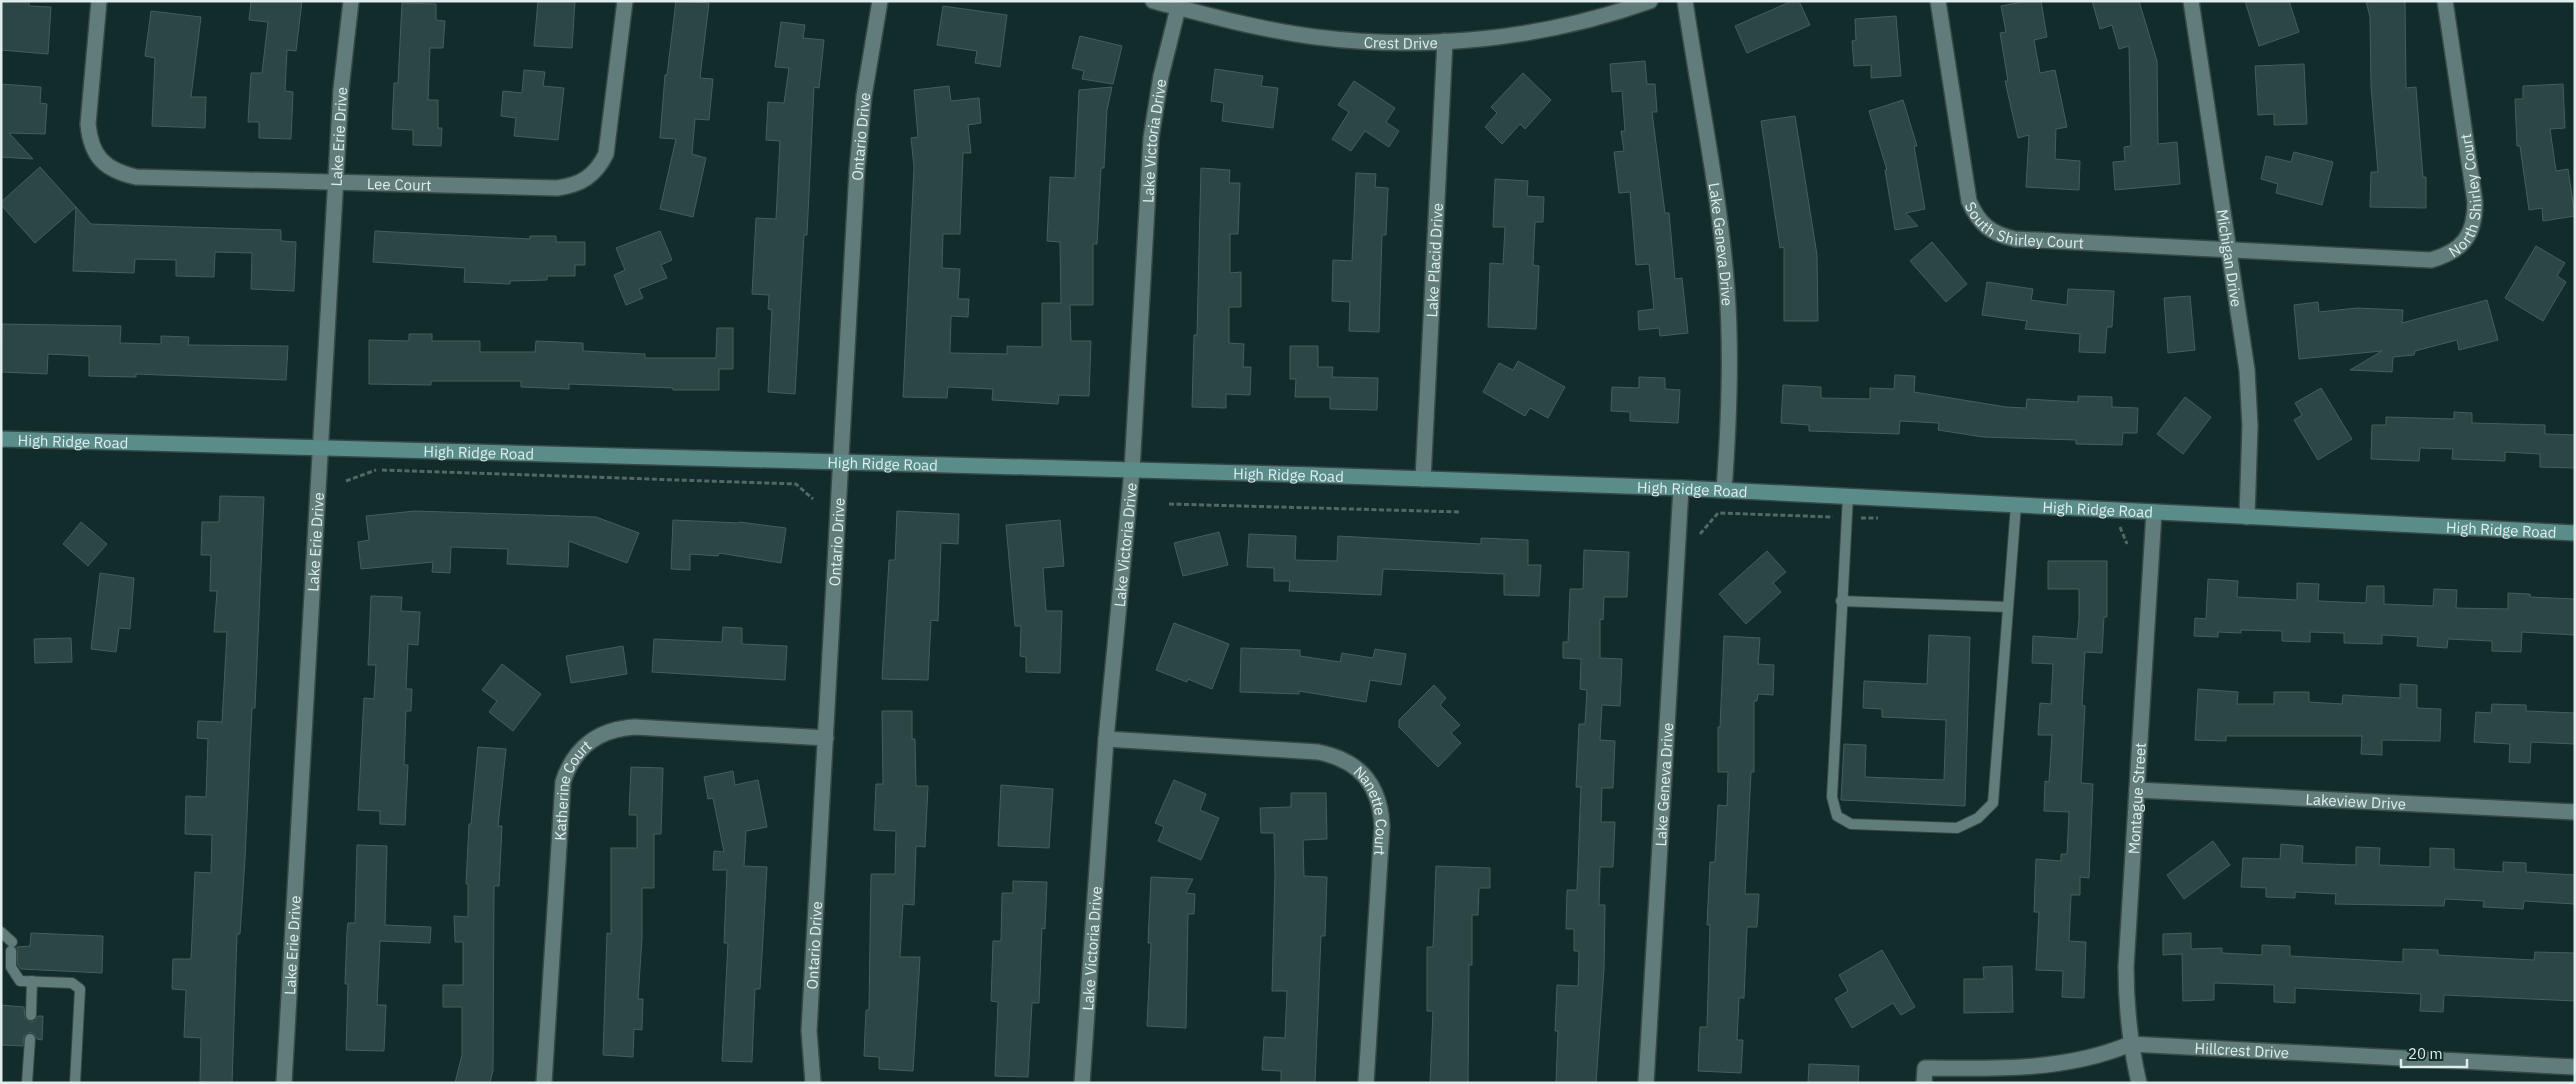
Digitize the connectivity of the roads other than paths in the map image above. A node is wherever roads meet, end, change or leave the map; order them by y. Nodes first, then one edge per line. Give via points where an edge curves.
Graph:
1 (99, 1) edge
2 (351, 1) edge
3 (626, 1) edge
4 (880, 1) edge
5 (1153, 1) edge
6 (1650, 1) edge
7 (1685, 1) edge
8 (1938, 1) edge
9 (2191, 1) edge
10 (2444, 1) edge
11 (1178, 8) junction
12 (1445, 41) junction
13 (336, 182) junction
14 (2229, 250) junction
15 (1, 439) edge
16 (321, 447) junction
17 (841, 462) junction
18 (1132, 470) junction
19 (1423, 479) junction
20 (1682, 488) junction
21 (1724, 490) junction
22 (1848, 496) junction
23 (2016, 505) junction
24 (2154, 512) junction
25 (2247, 516) junction
26 (2575, 533) edge
27 (1842, 601) junction
28 (2008, 607) junction
29 (826, 738) junction
30 (1106, 739) junction
31 (2137, 790) junction
32 (2575, 812) edge
33 (1, 932) edge
34 (32, 981) junction
35 (31, 1015) dead end
36 (30, 1039) dead end
37 (2130, 1044) junction
38 (2575, 1066) edge
39 (27, 1083) edge
40 (75, 1083) edge
41 (284, 1083) edge
42 (544, 1083) edge
43 (813, 1083) edge
44 (1082, 1083) edge
45 (1366, 1083) edge
46 (1646, 1083) edge
47 (1924, 1083) edge
48 (2140, 1083) edge

1 - 13 street, Lee Court via 88,124 93,147 107,166 121,174 136,177
2 - 13 street, Lake Erie Drive via 341,89
3 - 13 street, Lee Court via 606,154 587,179 573,186 557,188
4 - 17 street, Ontario Drive via 864,96 858,162
5 - 11 street, Crest Drive
6 - 12 street, Crest Drive via 1570,25
7 - 21 street, Lake Geneva Drive via 1727,288 1730,429
8 - 14 street, South Shirley Court via 1969,201 1985,228 1999,236 2015,239
9 - 14 street, Michigan Drive
10 - 14 street, North Shirley Court via 2475,202 2475,219 2470,234 2460,247 2431,260
11 - 12 street, Crest Drive via 1256,27 1317,37 1378,42
11 - 18 street, Lake Victoria Drive via 1161,76 1151,138
12 - 19 street, Lake Placid Drive
13 - 16 street, Lake Erie Drive
14 - 25 street, Michigan Drive via 2247,370 2250,426
15 - 16 street, High Ridge Road
16 - 17 street, High Ridge Road
16 - 41 street, Lake Erie Drive
17 - 18 street, High Ridge Road
17 - 29 street, Ontario Drive
18 - 19 street, High Ridge Road
18 - 30 street, Lake Victoria Drive
19 - 20 street, High Ridge Road
20 - 21 street, High Ridge Road
20 - 46 street, Lake Geneva Drive
21 - 22 street, High Ridge Road
22 - 23 street, High Ridge Road
22 - 27 lane
23 - 24 street, High Ridge Road
23 - 28 lane
24 - 25 street, High Ridge Road
24 - 31 street, Montague Street
25 - 26 street, High Ridge Road
27 - 28 lane
27 - 28 lane via 1832,797 1837,816 1852,824 1957,828 1978,818 1993,803
29 - 42 street, Katherine Court via 635,727 603,732 577,752 563,782
29 - 43 street, Ontario Drive via 809,1032
30 - 44 street, Lake Victoria Drive
30 - 45 street, Nanette Court via 1318,752 1349,762 1368,780 1381,810 1382,826
31 - 32 street, Lakeview Drive
31 - 37 street, Montague Street via 2126,967
33 - 34 lane via 12,946 11,968 20,981
34 - 35 lane
34 - 40 lane via 72,983 80,989
36 - 39 lane
37 - 38 street, Hillcrest Drive
37 - 47 street, Hillcrest Drive via 2113,1052 2051,1063 1988,1069 1926,1068
37 - 48 street, Montague Street

